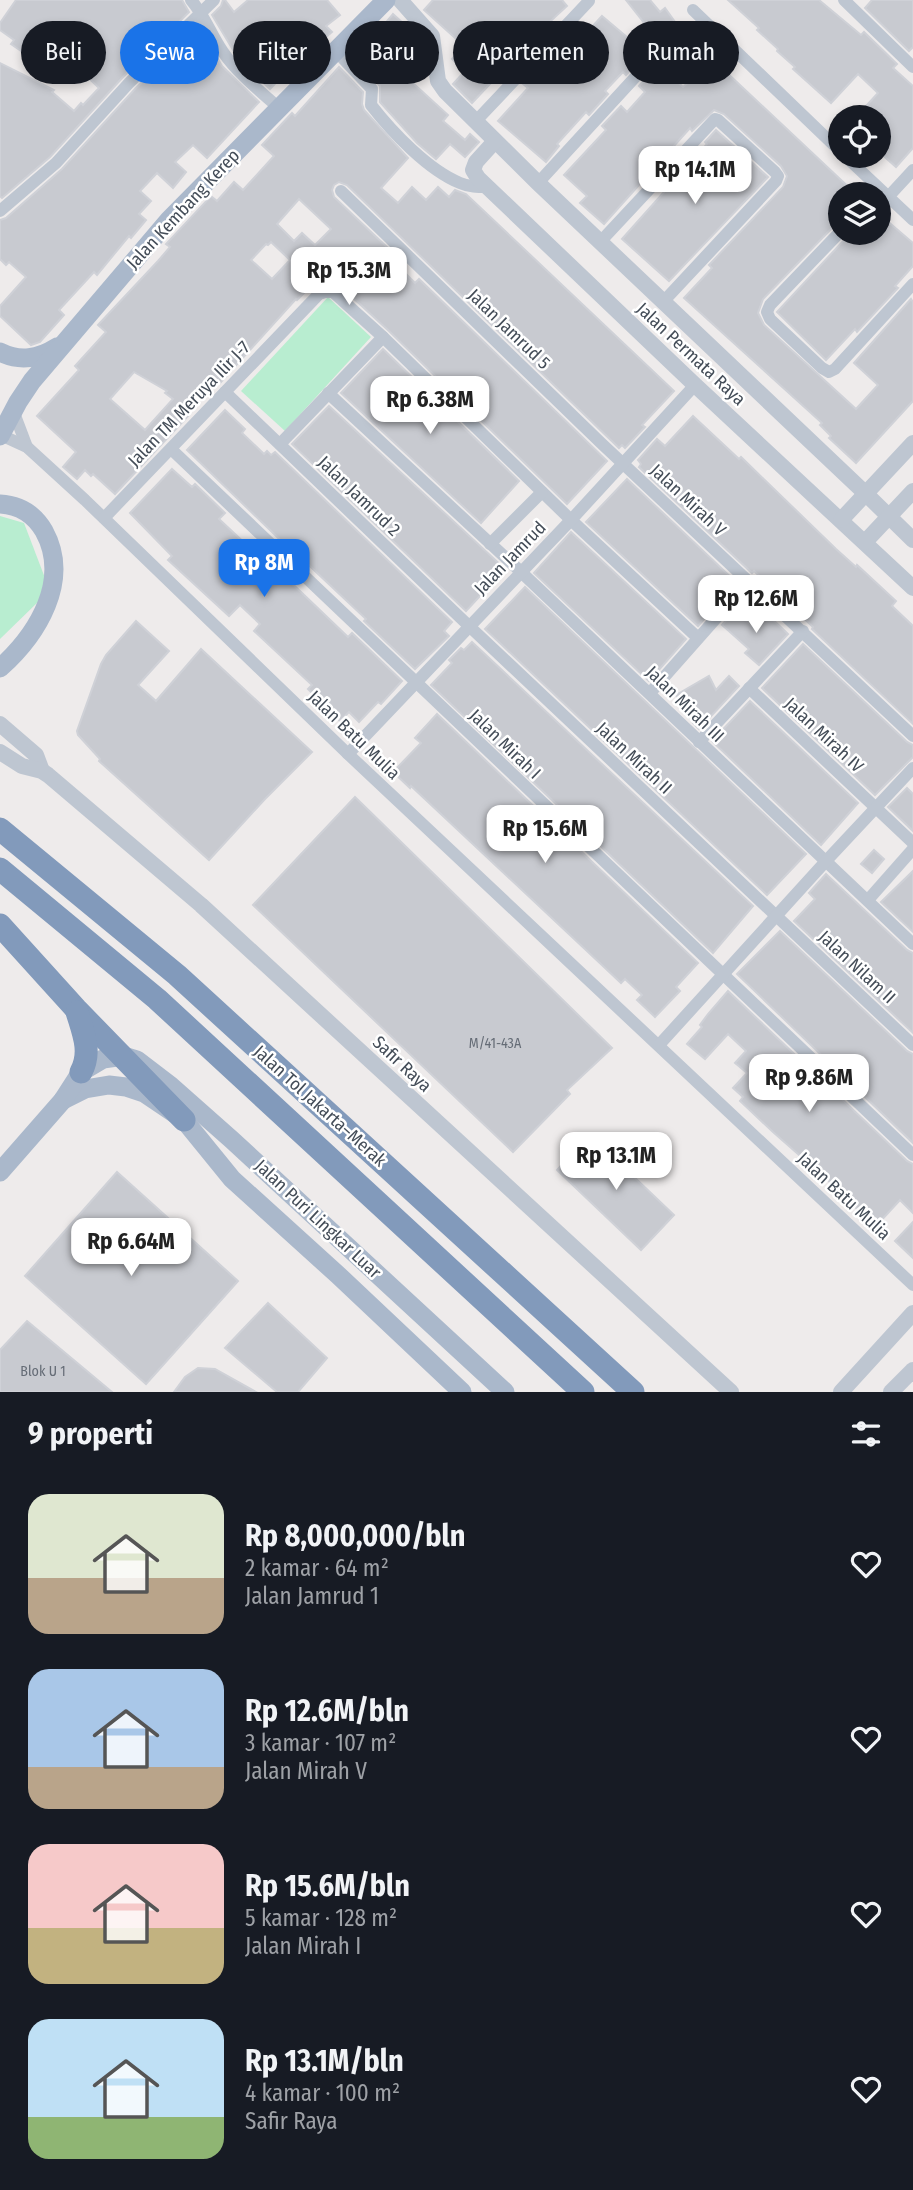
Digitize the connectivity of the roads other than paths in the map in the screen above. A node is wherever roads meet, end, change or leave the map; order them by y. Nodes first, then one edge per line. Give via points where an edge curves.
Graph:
1 (191, 0) edge
2 (214, 0) edge
3 (386, 0) edge
4 (400, 0) edge
5 (844, 0) edge
6 (589, 1) edge
7 (693, 10) dead end
8 (201, 12) junction
9 (336, 51) junction
10 (913, 67) edge
11 (629, 84) edge
12 (279, 108) junction
13 (476, 121) junction
14 (828, 139) edge
15 (495, 141) junction
16 (857, 168) edge
17 (913, 170) edge
18 (871, 182) edge
19 (538, 183) junction
20 (891, 186) edge
21 (487, 187) junction
22 (341, 191) dead end
23 (891, 201) edge
24 (0, 211) edge
25 (913, 220) edge
26 (601, 241) junction
27 (828, 245) edge
28 (913, 284) edge
29 (663, 302) junction
30 (72, 335) junction
31 (383, 337) junction
32 (0, 352) edge
33 (695, 385) junction
34 (225, 392) junction
35 (328, 393) junction
36 (13, 410) junction
37 (0, 435) edge
38 (913, 443) edge
39 (280, 444) junction
40 (27, 447) junction
41 (171, 449) junction
42 (623, 463) junction
43 (913, 491) edge
44 (542, 492) junction
45 (865, 492) junction
46 (0, 503) edge
47 (889, 516) junction
48 (104, 518) junction
49 (571, 520) junction
50 (841, 520) junction
51 (913, 540) edge
52 (865, 542) junction
53 (490, 544) junction
54 (520, 571) junction
55 (749, 582) junction
56 (913, 587) edge
57 (469, 626) junction
58 (803, 631) junction
59 (698, 638) junction
60 (0, 668) edge
61 (416, 683) junction
62 (750, 688) junction
63 (650, 693) junction
64 (0, 724) edge
65 (913, 736) edge
66 (699, 742) junction
67 (0, 752) edge
68 (348, 754) junction
69 (913, 768) edge
70 (42, 771) junction
71 (876, 808) junction
72 (0, 829) edge
73 (913, 843) edge
74 (913, 849) edge
75 (826, 861) junction
76 (0, 869) edge
77 (868, 900) junction
78 (776, 916) junction
79 (0, 925) edge
80 (913, 944) edge
81 (722, 975) junction
82 (76, 1009) junction
83 (659, 1045) junction
84 (913, 1045) edge
85 (124, 1056) junction
86 (81, 1072) junction
87 (63, 1100) junction
88 (184, 1120) junction
89 (913, 1155) edge
90 (0, 1172) edge
91 (357, 1254) junction
92 (338, 1275) junction
93 (913, 1285) edge
94 (913, 1313) edge
95 (913, 1370) edge
96 (462, 1392) edge
97 (505, 1392) edge
98 (583, 1392) edge
99 (633, 1392) edge
100 (731, 1392) edge
101 (841, 1392) edge
102 (891, 1392) edge

1 - 8 street
2 - 8 street
3 - 9 main road, Jalan Kembang Kerep
4 - 13 street, Jalan Permata Raya via 432,37 440,85
5 - 10 street
6 - 13 street
7 - 14 street
8 - 12 street via 224,54
8 - 24 street via 56,163
9 - 12 main road, Jalan Kembang Kerep
9 - 21 street via 368,82 371,104 415,152 460,183
11 - 19 street
12 - 30 main road, Jalan Kembang Kerep via 169,220
13 - 15 street, Jalan Permata Raya
15 - 19 street, Jalan Permata Raya
15 - 21 street via 473,170
16 - 18 street
17 - 20 street
19 - 26 street, Jalan Permata Raya
21 - 33 street, Jalan Permata Raya
22 - 42 street, Jalan Jamrud 5
23 - 25 street
26 - 29 street, Jalan Permata Raya
26 - 29 street via 713,120 775,172 776,181
27 - 28 street via 767,312 769,319 829,372
29 - 45 street, Jalan Permata Raya
30 - 32 main road via 37,357 18,358
30 - 36 main road, Jalan Kembang Kerep
31 - 34 street, Jalan TM Meruya Ilir J-7 via 333,292 325,292
31 - 35 street
31 - 44 street
33 - 42 street, Jalan Jamrud
33 - 50 street, Jalan Permata Raya
34 - 39 street, Jalan Jamrud 2
34 - 41 street, Jalan TM Meruya Ilir J-7
35 - 39 street
35 - 53 street, Jalan Mirah III
36 - 37 main road, Jalan Kembang Kerep
36 - 40 street, Jalan Batu Mulia
37 - 40 street, Jalan Batu Mulia
38 - 45 street
39 - 57 street, Jalan Jamrud 2
40 - 48 street, Jalan Batu Mulia
41 - 48 street, Jalan TM Meruya Ilir J-7
41 - 61 street, Jalan Mirah I
42 - 49 street, Jalan Jamrud
42 - 55 street, Jalan Mirah V
43 - 47 street
44 - 49 street
44 - 53 street
45 - 47 street, Jalan Permata Raya
45 - 50 street
46 - 60 main road via 19,508 37,521 50,543 55,567 42,613 23,644
47 - 51 street, Jalan Permata Raya
47 - 52 street
48 - 68 street, Jalan Batu Mulia
49 - 54 street, Jalan Jamrud
49 - 59 street
50 - 52 street, Jalan Permata Raya
52 - 56 street, Jalan Permata Raya
53 - 54 street, Jalan Mirah III
54 - 57 street, Jalan Jamrud
54 - 63 street, Jalan Mirah III
55 - 58 street, Jalan Mirah V
55 - 59 street
57 - 61 street, Jalan Jamrud
57 - 78 street, Jalan Mirah II
58 - 62 street
58 - 65 street, Jalan Mirah V
59 - 63 street
61 - 68 street, Jalan Jamrud
61 - 81 street, Jalan Mirah I
62 - 66 street
62 - 71 street, Jalan Mirah IV
63 - 66 street, Jalan Mirah III
64 - 70 street, Safir Raya via 36,755
66 - 75 street, Jalan Mirah III
67 - 70 street, Safir Raya via 22,766
68 - 83 street, Jalan Batu Mulia
69 - 71 street
70 - 100 street, Safir Raya via 201,905
71 - 73 street, Jalan Mirah IV
71 - 75 street
72 - 99 highway, Jalan Tol Jakarta–Merak via 177,975
74 - 77 street
75 - 77 street, Jalan Mirah III
75 - 78 street
76 - 98 highway, Jalan Tol Jakarta–Merak via 157,999
77 - 80 street, Jalan Mirah III
78 - 81 street
78 - 84 street, Jalan Nilam II
79 - 82 highway
81 - 83 street
81 - 89 street, Jalan Mirah I
82 - 85 highway
82 - 86 highway via 86,1043
83 - 93 street, Jalan Batu Mulia
85 - 86 main road via 103,1059
85 - 88 highway
85 - 91 main road, Jalan Puri Lingkar Luar via 171,1086
86 - 87 main road
87 - 88 main road via 85,1089 126,1087 144,1093
87 - 90 main road
88 - 92 main road, Jalan Puri Lingkar Luar via 232,1179
91 - 92 main road
91 - 97 main road, Jalan Puri Lingkar Luar
92 - 96 main road, Jalan Puri Lingkar Luar
94 - 101 street
95 - 102 street

